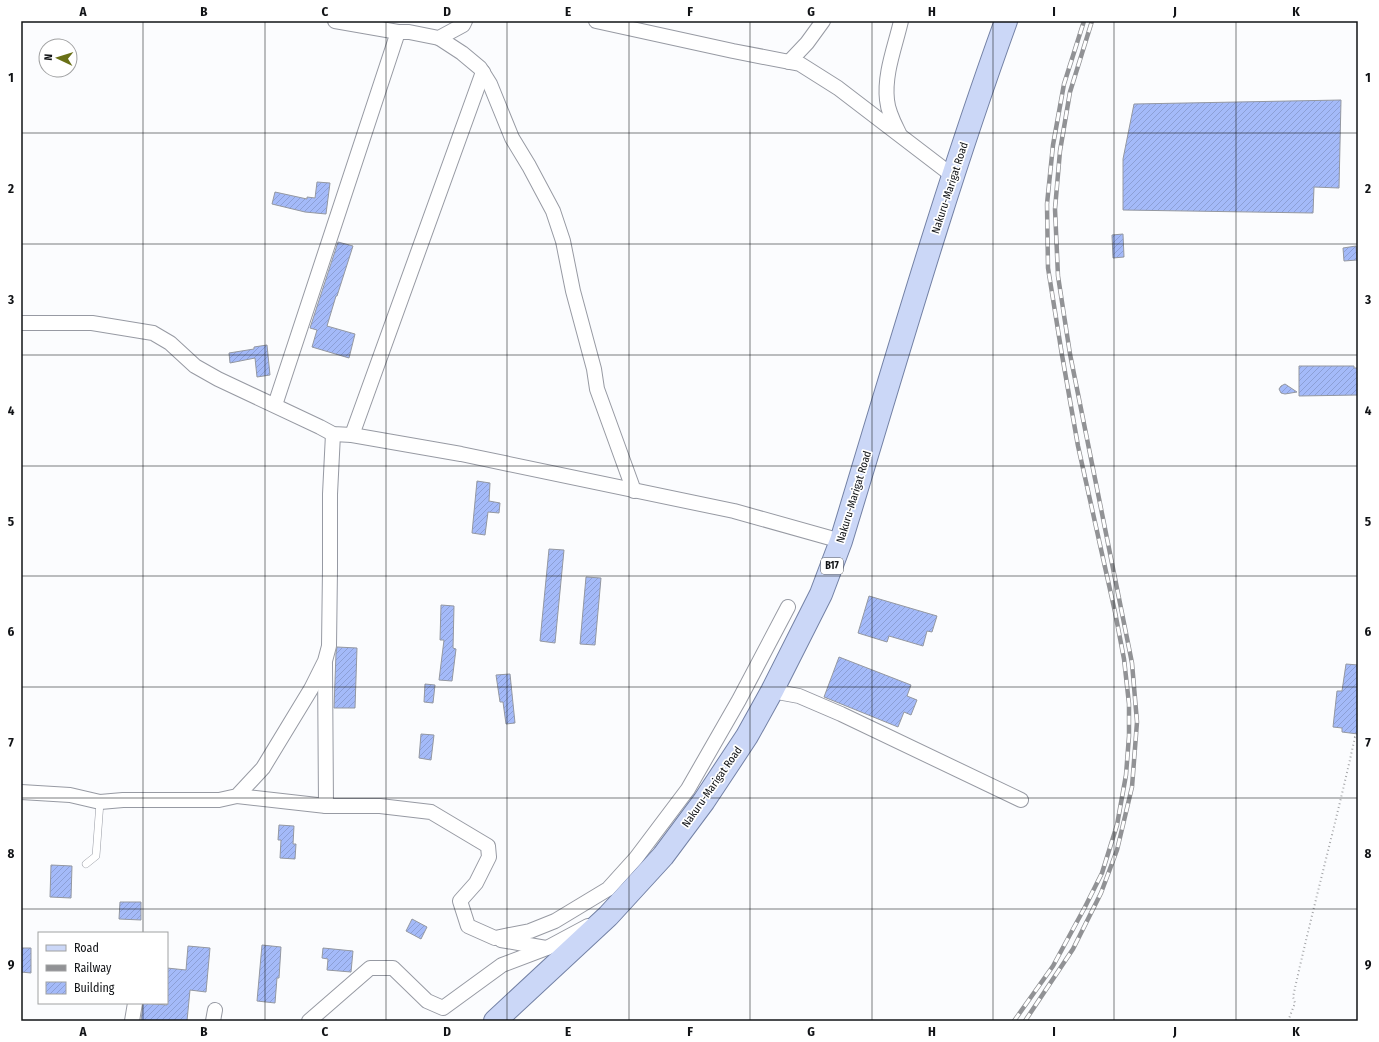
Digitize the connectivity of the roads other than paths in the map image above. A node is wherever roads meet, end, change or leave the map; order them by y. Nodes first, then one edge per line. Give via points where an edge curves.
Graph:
1 (335, 21) edge
2 (465, 21) edge
3 (596, 21) edge
4 (823, 21) edge
5 (901, 21) edge
6 (1006, 21) edge
7 (398, 32) junction
8 (439, 38) junction
9 (789, 62) junction
10 (483, 72) junction
11 (900, 134) junction
12 (953, 176) junction
13 (21, 323) edge
14 (275, 405) junction
15 (333, 434) junction
16 (352, 435) junction
17 (634, 491) junction
18 (841, 542) junction
19 (788, 607) dead end
20 (325, 661) junction
21 (772, 690) junction
22 (21, 792) edge
23 (237, 796) junction
24 (1021, 800) dead end
25 (100, 802) junction
26 (326, 806) junction
27 (86, 864) dead end
28 (608, 916) junction
29 (495, 938) junction
30 (547, 948) junction
31 (135, 1004) edge
32 (132, 1021) edge
33 (309, 1021) edge
34 (495, 1021) edge

1 - 7 street
2 - 8 street via 458,28
3 - 9 street
4 - 9 street via 807,44
5 - 11 street via 887,77 887,102 892,120
6 - 12 main road, Nakuru-Marigat Road / B17
7 - 8 street
7 - 14 street
8 - 10 street via 462,52
9 - 11 street via 800,64 838,88
10 - 16 street
10 - 17 street via 512,138 553,211 564,241 573,291 597,389
11 - 12 street
12 - 18 main road, Nakuru-Marigat Road / B17
13 - 14 street via 92,323 144,330 162,337 195,366
14 - 15 street
15 - 16 street
15 - 20 street via 329,646
16 - 17 street via 461,454
17 - 18 street via 734,511
18 - 21 main road, Nakuru-Marigat Road / B17 via 821,594
19 - 29 street via 688,789 627,868 608,889 555,921 530,931
20 - 23 street via 263,768
20 - 26 street
21 - 24 street via 799,696 841,714
21 - 28 main road, Nakuru-Marigat Road / B17 via 747,736 704,802 663,856
22 - 25 street via 70,795
23 - 25 street via 219,800
23 - 26 street
25 - 27 lane via 96,856
26 - 29 street via 380,806 431,812 488,846 489,857 476,883 460,901 468,926
28 - 30 street
28 - 34 main road, Nakuru-Marigat Road / B17
29 - 30 street
30 - 33 street via 502,965 443,1008 427,1001 393,968 370,968
31 - 32 street

